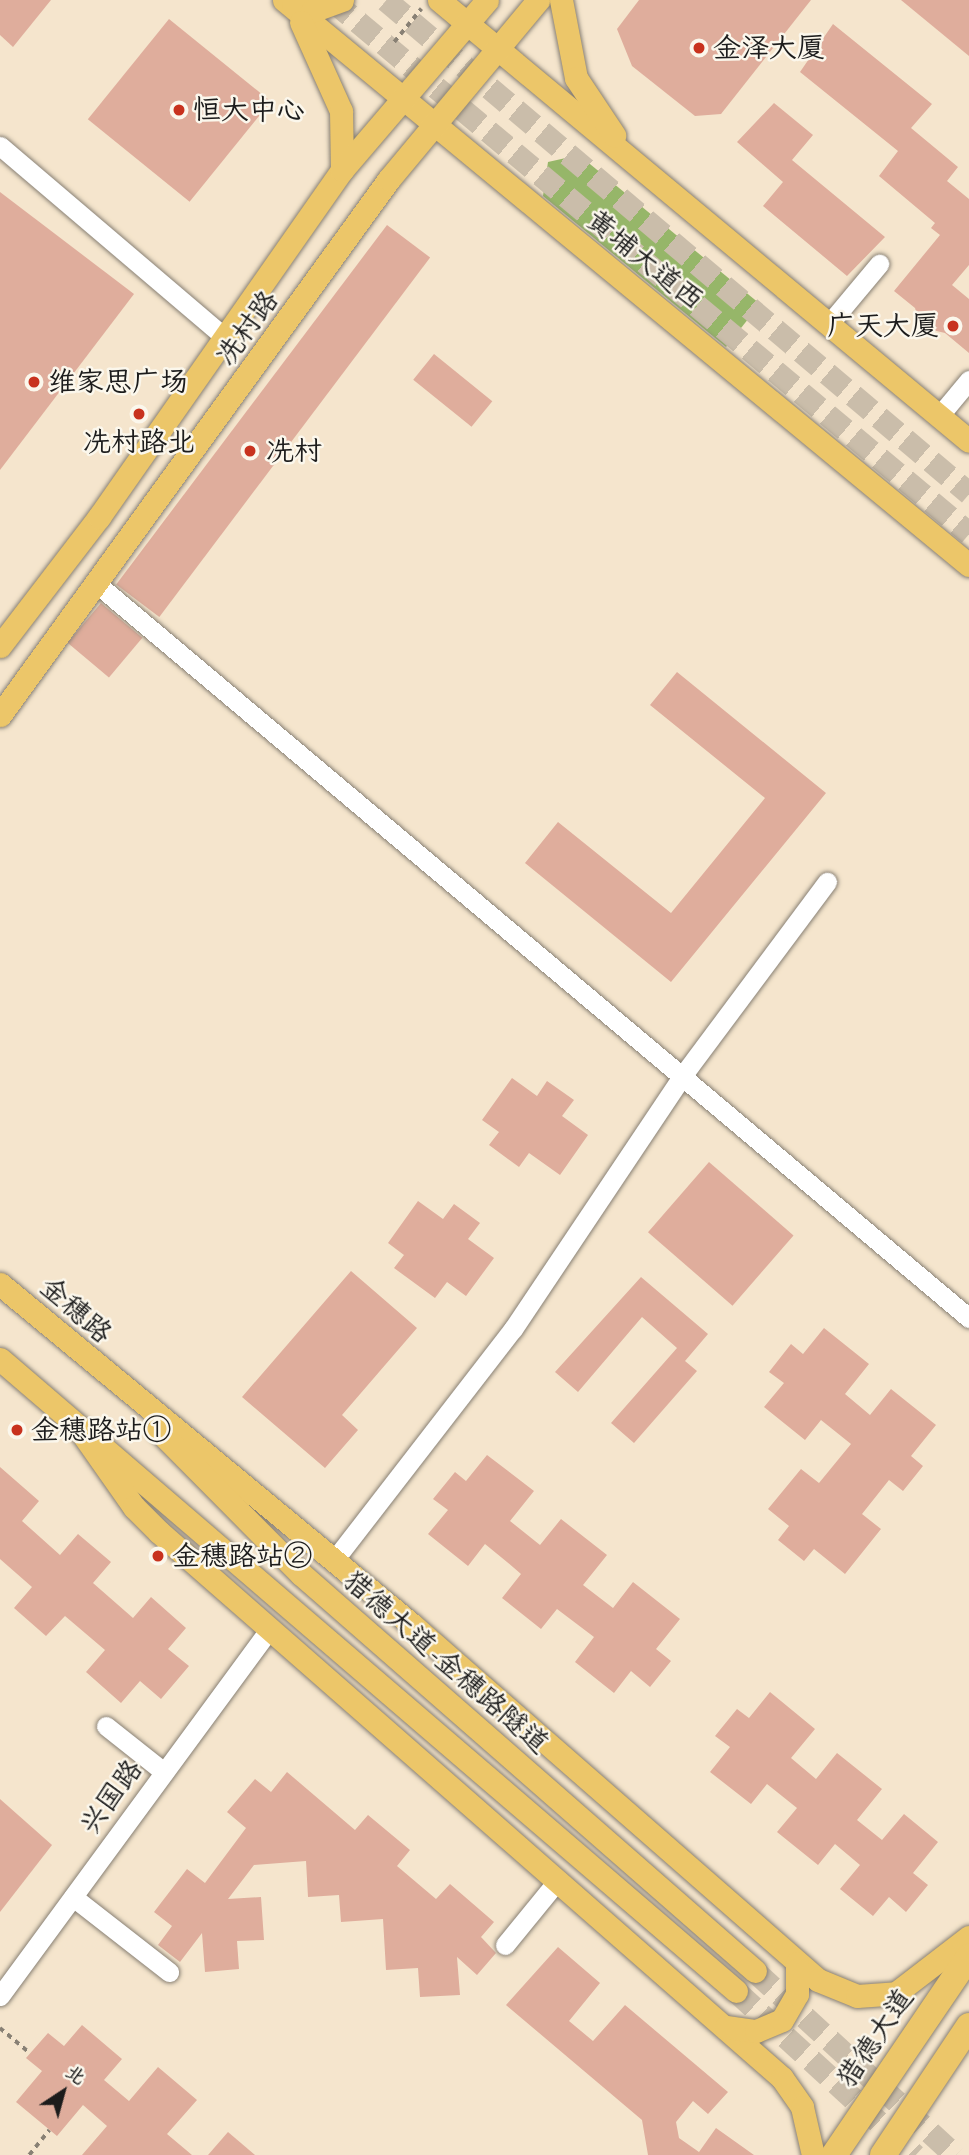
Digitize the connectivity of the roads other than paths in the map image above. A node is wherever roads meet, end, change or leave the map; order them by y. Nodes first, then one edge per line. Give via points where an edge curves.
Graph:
1 (342, 0) edge
2 (487, 0) edge
3 (538, 0) edge
4 (561, 0) edge
5 (285, 1) edge
6 (433, 1) edge
7 (465, 22) junction
8 (497, 49) junction
9 (403, 99) junction
10 (433, 125) junction
11 (0, 146) edge
12 (639, 168) junction
13 (342, 170) junction
14 (879, 264) dead end
15 (828, 325) junction
16 (221, 334) junction
17 (969, 380) edge
18 (939, 416) junction
19 (969, 441) edge
20 (969, 565) edge
21 (97, 584) junction
22 (0, 646) edge
23 (0, 715) edge
24 (827, 882) dead end
25 (683, 1075) junction
26 (0, 1284) edge
27 (969, 1318) edge
28 (2, 1364) edge
29 (113, 1382) junction
30 (77, 1426) junction
31 (335, 1559) junction
32 (268, 1631) junction
33 (106, 1726) dead end
34 (164, 1772) junction
35 (558, 1880) junction
36 (73, 1896) junction
37 (969, 1937) edge
38 (505, 1945) dead end
39 (969, 1956) edge
40 (797, 1963) junction
41 (755, 1971) tunnel mouth
42 (169, 1972) dead end
43 (736, 1991) tunnel mouth
44 (0, 1996) edge
45 (969, 2026) edge
46 (726, 2027) junction
47 (813, 2155) edge
48 (834, 2155) edge
49 (883, 2155) edge

1 - 5 main road via 312,11
2 - 7 main road, 冼村路
3 - 8 main road, 冼村路
4 - 12 main road via 576,78
5 - 9 main road, 黄埔大道西
5 - 13 main road via 328,71 341,111
6 - 7 main road
7 - 8 main road
7 - 9 main road, 冼村路
8 - 10 main road, 冼村路
8 - 12 main road
9 - 10 main road, 黄埔大道西
9 - 13 main road, 冼村路
10 - 20 main road, 黄埔大道西
10 - 21 main road, 冼村路
11 - 16 street
12 - 15 main road
13 - 16 main road, 冼村路
14 - 15 street
15 - 18 main road
16 - 22 main road, 冼村路 via 122,484
17 - 18 street
18 - 19 main road
21 - 23 main road, 冼村路
21 - 25 street
24 - 25 street
25 - 27 street
25 - 31 street via 513,1329
26 - 29 main road, 金穗路
28 - 30 main road
29 - 31 main road
29 - 41 main road, 猎德大道-金穗路隧道 via 301,1574
30 - 32 main road via 134,1507
30 - 43 main road, 猎德大道-金穗路隧道 via 350,1653
31 - 40 main road
32 - 34 street, 兴国路
32 - 35 main road
33 - 34 street
34 - 36 street, 兴国路
35 - 38 street
35 - 46 main road
36 - 42 street
36 - 44 street, 兴国路
37 - 40 main road via 915,1984 878,1997 839,1990
39 - 48 highway, 猎德大道
40 - 46 main road via 797,1994 782,2020 756,2031
45 - 49 highway
46 - 47 main road via 794,2093

